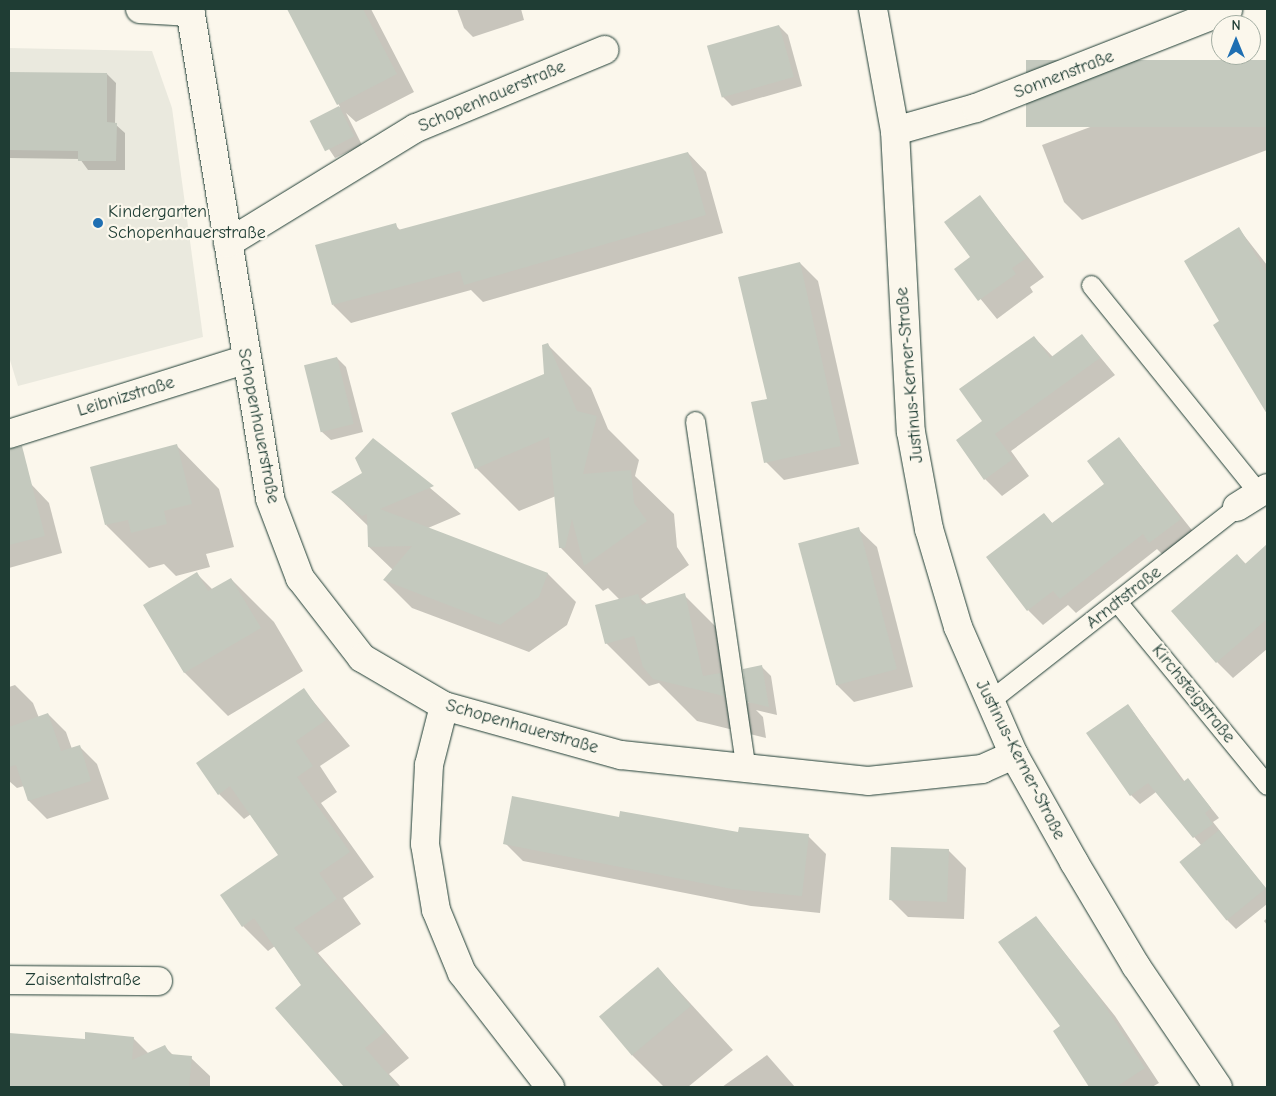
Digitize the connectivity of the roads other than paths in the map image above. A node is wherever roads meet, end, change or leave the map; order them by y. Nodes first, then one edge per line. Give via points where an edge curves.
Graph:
1 (140, 9) edge
2 (873, 9) edge
3 (1228, 9) edge
4 (190, 10) edge
5 (604, 50) dead end
6 (895, 131) junction
7 (228, 243) junction
8 (1091, 285) dead end
9 (244, 360) junction
10 (695, 421) dead end
11 (9, 434) edge
12 (1254, 496) edge
13 (1118, 603) junction
14 (988, 702) junction
15 (444, 706) junction
16 (1014, 755) junction
17 (746, 770) junction
18 (1267, 785) edge
19 (9, 980) edge
20 (158, 981) dead end
21 (550, 1087) edge
22 (1218, 1087) edge

1 - 4 street, Schopenhauerstraße
2 - 6 street, Justinus-Kerner-Straße
3 - 6 street, Sonnenstraße via 976,108
4 - 7 street, Schopenhauerstraße
5 - 7 street, Schopenhauerstraße via 416,128
6 - 14 street, Justinus-Kerner-Straße via 907,381 918,480 958,627
7 - 9 street, Schopenhauerstraße
8 - 12 lane, Arndtstraße
9 - 11 street, Leibnizstraße
9 - 15 street, Schopenhauerstraße via 270,499 300,578 362,658
10 - 17 lane
12 - 13 lane, Arndtstraße
13 - 14 lane, Arndtstraße
13 - 18 lane, Kirchsteigstraße
14 - 16 street, Justinus-Kerner-Straße
15 - 17 street, Schopenhauerstraße via 621,755
15 - 21 street via 429,765 425,844 436,910 462,973
16 - 17 street, Schopenhauerstraße via 982,769 868,781
16 - 22 street, Justinus-Kerner-Straße via 1136,966
19 - 20 street, Zaisentalstraße

